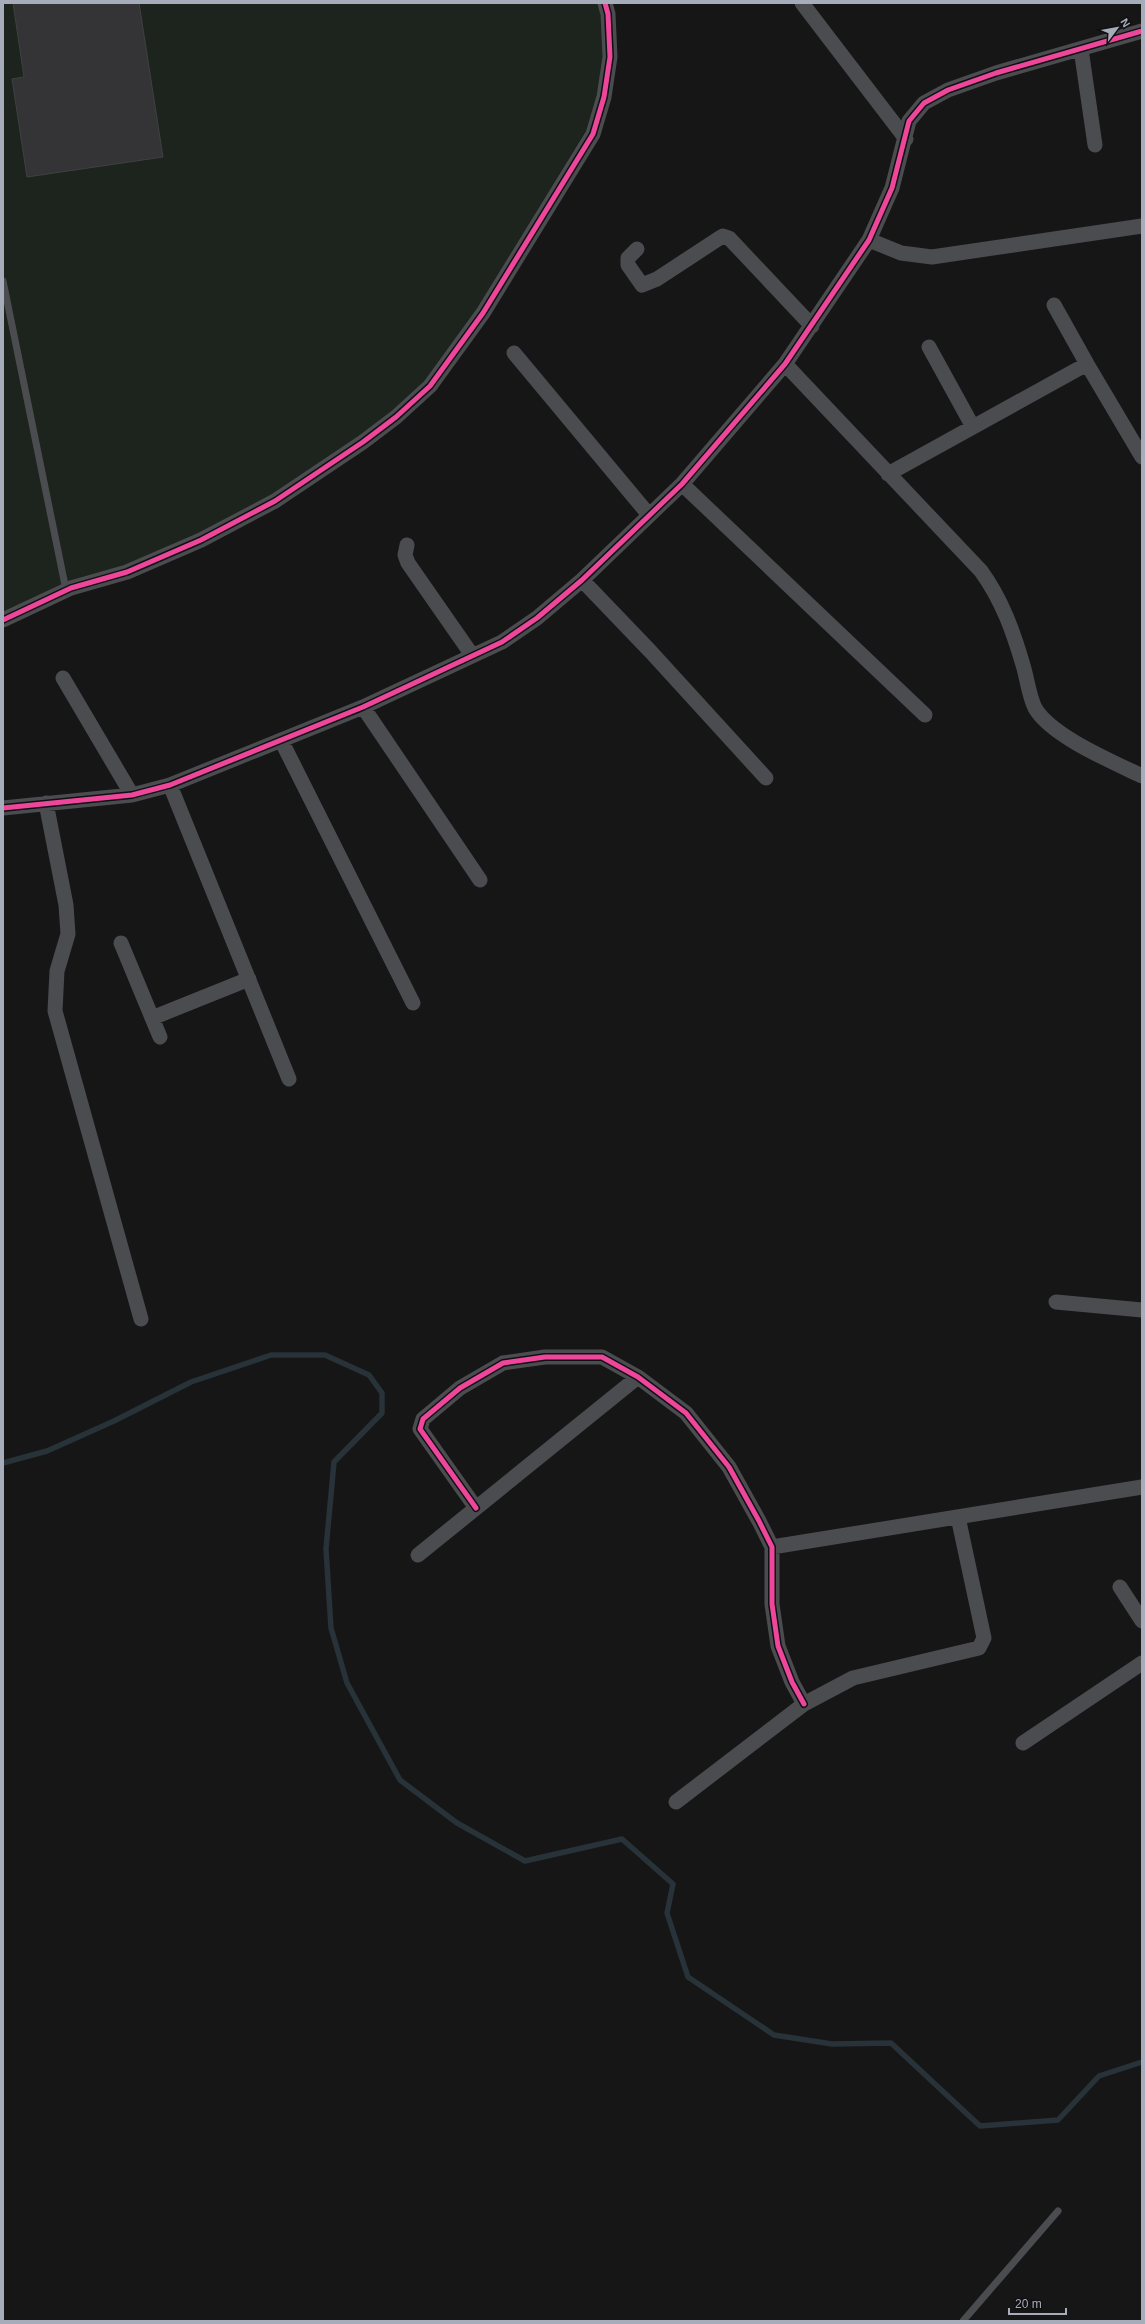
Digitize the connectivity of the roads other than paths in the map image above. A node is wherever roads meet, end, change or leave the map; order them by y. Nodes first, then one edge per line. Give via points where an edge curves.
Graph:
1 (605, 3) edge
2 (802, 3) edge
3 (1142, 32) edge
4 (1081, 48) junction
5 (906, 139) junction
6 (1095, 145) dead end
7 (1142, 226) edge
8 (869, 240) junction
9 (637, 249) dead end
10 (3, 281) edge
11 (5, 298) edge
12 (1054, 305) dead end
13 (812, 326) junction
14 (929, 347) dead end
15 (514, 353) dead end
16 (785, 364) junction
17 (1087, 364) junction
18 (973, 426) junction
19 (1142, 457) edge
20 (888, 474) junction
21 (682, 484) junction
22 (649, 515) junction
23 (406, 545) dead end
24 (582, 580) junction
25 (66, 590) junction
26 (3, 620) edge
27 (472, 655) junction
28 (63, 678) dead end
29 (363, 707) junction
30 (925, 716) dead end
31 (280, 740) junction
32 (1142, 776) edge
33 (766, 778) dead end
34 (170, 786) junction
35 (132, 795) junction
36 (46, 803) junction
37 (3, 808) edge
38 (480, 880) dead end
39 (121, 943) dead end
40 (248, 979) junction
41 (413, 1003) dead end
42 (152, 1018) junction
43 (160, 1037) dead end
44 (289, 1079) dead end
45 (1056, 1302) dead end
46 (1142, 1310) edge
47 (141, 1319) dead end
48 (638, 1377) junction
49 (1142, 1487) edge
50 (476, 1508) junction
51 (958, 1517) junction
52 (772, 1547) junction
53 (418, 1555) dead end
54 (1120, 1587) dead end
55 (1142, 1621) edge
56 (1142, 1663) edge
57 (804, 1704) junction
58 (1023, 1743) dead end
59 (676, 1802) dead end
60 (1058, 2211) dead end
61 (962, 2321) edge

1 - 25 street via 610,57 604,97 593,134 483,313 430,386 363,442 275,502 201,540 128,572
2 - 5 street
3 - 4 street
4 - 5 street via 948,90 924,103 909,120
4 - 6 street
5 - 8 street via 892,188
7 - 8 street via 932,257 901,253
8 - 13 street
9 - 13 street via 628,258 628,266 642,285 657,279 723,236 729,238
10 - 11 lane
11 - 25 lane
12 - 17 street
13 - 16 street
14 - 18 street
15 - 22 street
16 - 20 street
16 - 21 street
17 - 18 street
17 - 19 street
18 - 20 street
20 - 32 street via 981,571 993,588 1013,630 1035,708 1053,728
21 - 22 street
21 - 30 street
22 - 24 street
23 - 27 street via 405,555 408,563
24 - 27 street via 537,618 502,642
24 - 33 street via 652,652
25 - 26 street
27 - 29 street
28 - 35 street
29 - 31 street
29 - 38 street
31 - 34 street
31 - 41 street
34 - 35 street
34 - 40 street
35 - 36 street
36 - 37 street
36 - 47 street via 66,905 68,934 57,971 55,1011
39 - 42 street
40 - 42 street
40 - 44 street
42 - 43 street
45 - 46 street
48 - 50 street
48 - 50 street via 602,1358 545,1357 503,1363 460,1388 423,1419 420,1429
48 - 52 street via 686,1413 729,1467
49 - 51 street
50 - 53 street
51 - 52 street
51 - 57 street via 984,1638 979,1648 853,1678
52 - 57 street via 772,1604 778,1646
54 - 55 street
56 - 58 street
57 - 59 street
60 - 61 lane

